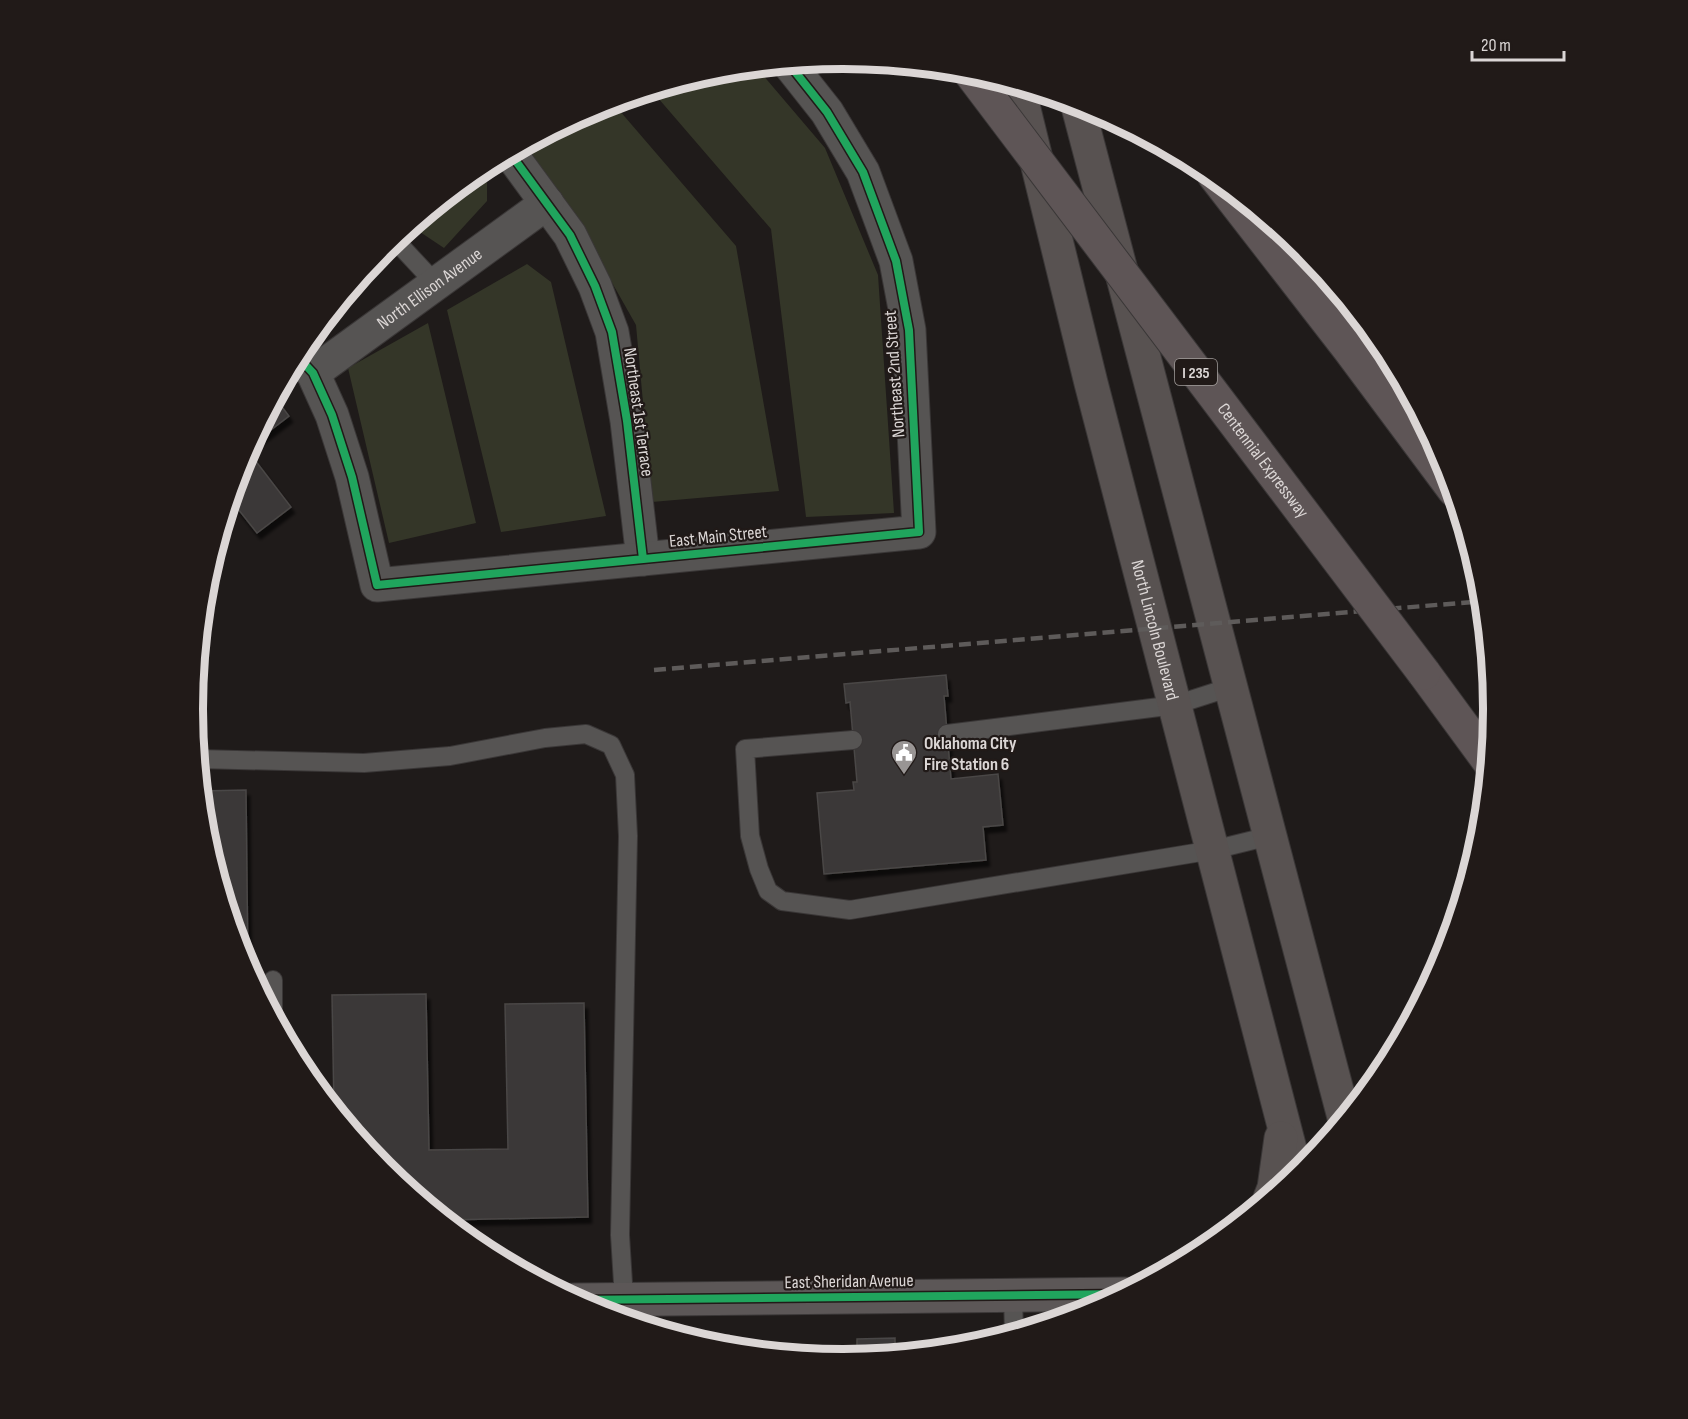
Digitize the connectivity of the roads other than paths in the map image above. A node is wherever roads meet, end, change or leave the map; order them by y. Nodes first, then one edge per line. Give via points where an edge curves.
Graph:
1 (794, 71) edge
2 (978, 83) edge
3 (1020, 94) edge
4 (1080, 115) edge
5 (515, 160) edge
6 (1234, 201) edge
7 (547, 203) junction
8 (402, 247) edge
9 (436, 284) junction
10 (1333, 295) edge
11 (1349, 349) junction
12 (305, 365) edge
13 (1437, 468) edge
14 (919, 532) joint
15 (643, 559) junction
16 (1231, 687) junction
17 (1175, 705) junction
18 (947, 734) dead end
19 (853, 740) dead end
20 (1483, 754) edge
21 (206, 759) edge
22 (1270, 836) junction
23 (1213, 850) junction
24 (273, 981) dead end
25 (273, 999) edge
26 (1342, 1111) edge
27 (1283, 1126) junction
28 (1294, 1165) edge
29 (1275, 1183) edge
30 (1104, 1294) edge
31 (1013, 1295) junction
32 (624, 1309) edge
33 (1014, 1327) edge

1 - 14 street, Northeast 2nd Street via 827,112 863,172 896,261 909,330
2 - 20 highway, Centennial Expressway / I 235, bridge
3 - 17 main road, North Lincoln Boulevard
4 - 16 main road
5 - 7 street, Northeast 1st Terrace
6 - 11 highway
7 - 9 street, North Ellison Avenue
7 - 15 street, Northeast 1st Terrace via 570,235 612,332
8 - 9 lane
9 - 12 street, North Ellison Avenue
10 - 11 highway
11 - 13 highway
12 - 15 street, East Main Street via 332,415 352,477 377,585
14 - 15 street, East Main Street
16 - 17 lane
16 - 22 main road
17 - 18 lane
17 - 23 main road, North Lincoln Boulevard
19 - 23 lane via 745,749 750,836 768,891 782,901 850,910
21 - 32 lane via 364,763 450,756 586,734 611,745 626,775 628,836 620,1235
22 - 23 lane
22 - 26 main road
23 - 27 main road, North Lincoln Boulevard
24 - 25 lane
27 - 28 main road, North Lincoln Boulevard
27 - 29 main road
30 - 31 street, East Sheridan Avenue
31 - 32 street, East Sheridan Avenue
31 - 33 lane

